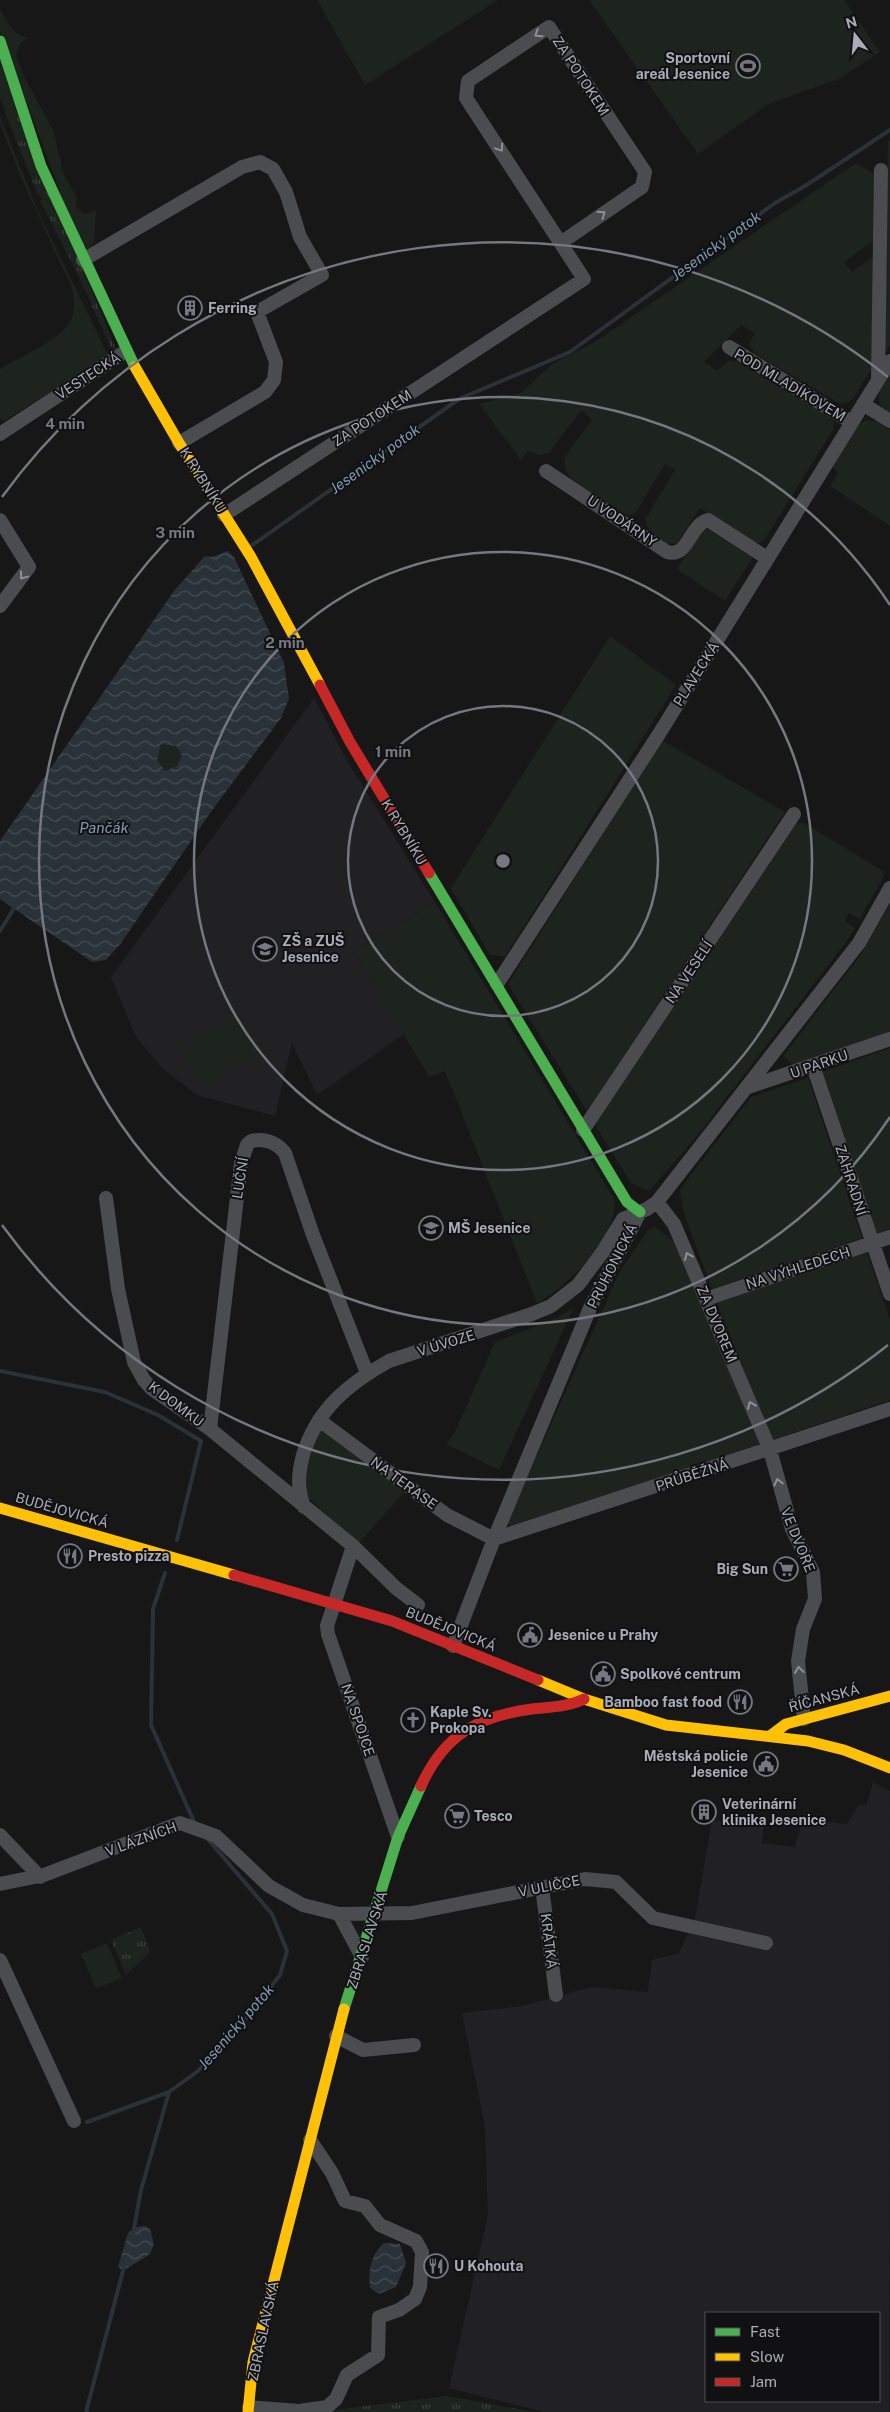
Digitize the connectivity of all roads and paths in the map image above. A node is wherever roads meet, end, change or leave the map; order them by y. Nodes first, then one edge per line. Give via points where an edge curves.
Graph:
1 (0, 41) edge
2 (881, 170) dead end
3 (562, 242) junction
4 (83, 260) junction
5 (729, 348) dead end
6 (126, 351) junction
7 (890, 361) edge
8 (878, 381) junction
9 (863, 404) junction
10 (890, 421) edge
11 (851, 422) junction
12 (0, 434) edge
13 (179, 443) junction
14 (546, 471) dead end
15 (224, 515) junction
16 (0, 520) edge
17 (767, 558) junction
18 (0, 606) edge
19 (794, 814) dead end
20 (890, 888) edge
21 (497, 984) junction
22 (890, 1039) edge
23 (813, 1066) junction
24 (748, 1087) junction
25 (583, 1130) junction
26 (106, 1198) dead end
27 (657, 1202) junction
28 (640, 1212) junction
29 (890, 1237) edge
30 (872, 1243) junction
31 (890, 1294) edge
32 (706, 1299) junction
33 (367, 1373) junction
34 (890, 1409) edge
35 (319, 1420) junction
36 (210, 1429) junction
37 (770, 1450) junction
38 (304, 1507) junction
39 (0, 1508) edge
40 (494, 1539) junction
41 (353, 1546) junction
42 (336, 1604) junction
43 (418, 1605) dead end
44 (452, 1646) junction
45 (890, 1696) edge
46 (584, 1699) junction
47 (804, 1718) junction
48 (770, 1736) junction
49 (890, 1768) edge
50 (0, 1835) edge
51 (398, 1838) junction
52 (40, 1877) junction
53 (0, 1884) edge
54 (542, 1887) junction
55 (376, 1913) junction
56 (339, 1914) junction
57 (766, 1943) dead end
58 (362, 1958) junction
59 (0, 1960) edge
60 (556, 1995) dead end
61 (336, 2036) junction
62 (414, 2045) dead end
63 (74, 2121) dead end
64 (310, 2140) junction
65 (248, 2409) edge

1 - 4 main road, K RYBNÍKU via 41,166
2 - 8 street
3 -> 3 street, ZA POTOKEM via 642,187 644,172 549,27 468,80 466,98
3 - 15 street, ZA POTOKEM via 584,278
4 - 6 main road, K RYBNÍKU
4 - 13 street, K RYBNÍKU via 242,167 260,162 273,169 286,192 300,237 322,275 257,312 276,362 274,380 265,392
5 - 11 street, POD MLADÍKOVEM
6 - 12 street, VESTECKÁ
6 - 13 main road, K RYBNÍKU
7 - 8 street, PLAVECKÁ
8 - 9 street, PLAVECKÁ
9 - 10 street
9 - 11 street, PLAVECKÁ
11 - 17 street, PLAVECKÁ
13 - 15 main road, K RYBNÍKU
14 - 17 street, U VODÁRNY via 667,552 680,551 698,525 708,520
15 - 21 main road, K RYBNÍKU via 252,557 350,742
16 -> 18 street via 29,567
17 - 21 street, PLAVECKÁ via 659,734
19 - 25 street, NA VESELÍ
20 - 24 street, PRŮHONICKÁ via 859,943
21 - 25 main road, K RYBNÍKU
22 - 23 street, U PARKU
23 - 24 street, U PARKU
23 - 30 street, ZAHRADNÍ
24 - 27 street, PRŮHONICKÁ
25 - 28 main road, K RYBNÍKU via 627,1202
26 - 36 street, K DOMKU via 118,1288 139,1372 152,1389
27 - 28 street, PRŮHONICKÁ
32 -> 27 street, ZA DVOREM via 674,1224
28 - 33 street, V ÚVOZE via 623,1218 588,1274 551,1306 510,1323 389,1361
28 - 40 street, PRŮHONICKÁ via 590,1308
29 - 30 street, NA VÝHLEDECH
30 - 31 street, ZAHRADNÍ
30 - 32 street, NA VÝHLEDECH
37 -> 32 street, ZA DVOREM
33 - 35 street, V ÚVOZE via 341,1394
33 - 36 street, LUČNÍ via 313,1235 285,1152 266,1140 251,1141 241,1163
34 - 37 street, PRŮBĚŽNÁ
35 - 38 street, V ÚVOZE via 310,1434 299,1469 298,1487
35 - 40 street, NA TERASE via 447,1515
36 - 38 street, K DOMKU
37 - 40 street, PRŮBĚŽNÁ
47 -> 37 street, VE DVOŘE via 798,1661 803,1629 815,1599 813,1572 792,1529
38 - 41 street, K DOMKU
39 - 42 main road, BUDĚJOVICKÁ
40 - 44 street, PRŮHONICKÁ
41 - 42 street
41 - 43 street, K DOMKU
42 - 44 main road, BUDĚJOVICKÁ via 392,1621
42 - 51 street, NA SPOJCE via 327,1626 328,1634
44 - 46 main road, BUDĚJOVICKÁ
45 - 47 main road, ŘÍČANSKÁ
46 - 48 main road, BUDĚJOVICKÁ via 666,1724
46 - 51 main road, ZBRASLAVSKÁ via 574,1704 484,1719 452,1740 426,1773
47 - 48 main road, ŘÍČANSKÁ
48 - 49 main road, BUDĚJOVICKÁ via 844,1750
50 - 52 street
51 - 55 main road, ZBRASLAVSKÁ
52 - 53 street, V LÁZNÍCH
52 - 56 street, V LÁZNÍCH via 180,1823 216,1836 269,1886 303,1904
54 - 55 street, V ULIČCE via 412,1913
54 - 57 street, V ULIČCE via 585,1879 616,1882 653,1918
54 - 60 street, KRÁTKÁ
55 - 56 street, V LÁZNÍCH
55 - 58 main road, ZBRASLAVSKÁ
56 - 58 street
58 - 61 main road, ZBRASLAVSKÁ
59 - 63 street
61 - 62 street via 363,2050
61 - 64 main road, ZBRASLAVSKÁ
64 - 65 main road, ZBRASLAVSKÁ via 253,2362
64 - 65 street, ZBRASLAVSKÁ via 332,2173 345,2201 364,2206 380,2225 416,2241 422,2252 420,2287 415,2299 399,2310 379,2317 378,2355 346,2375 336,2399 327,2407 299,2411

